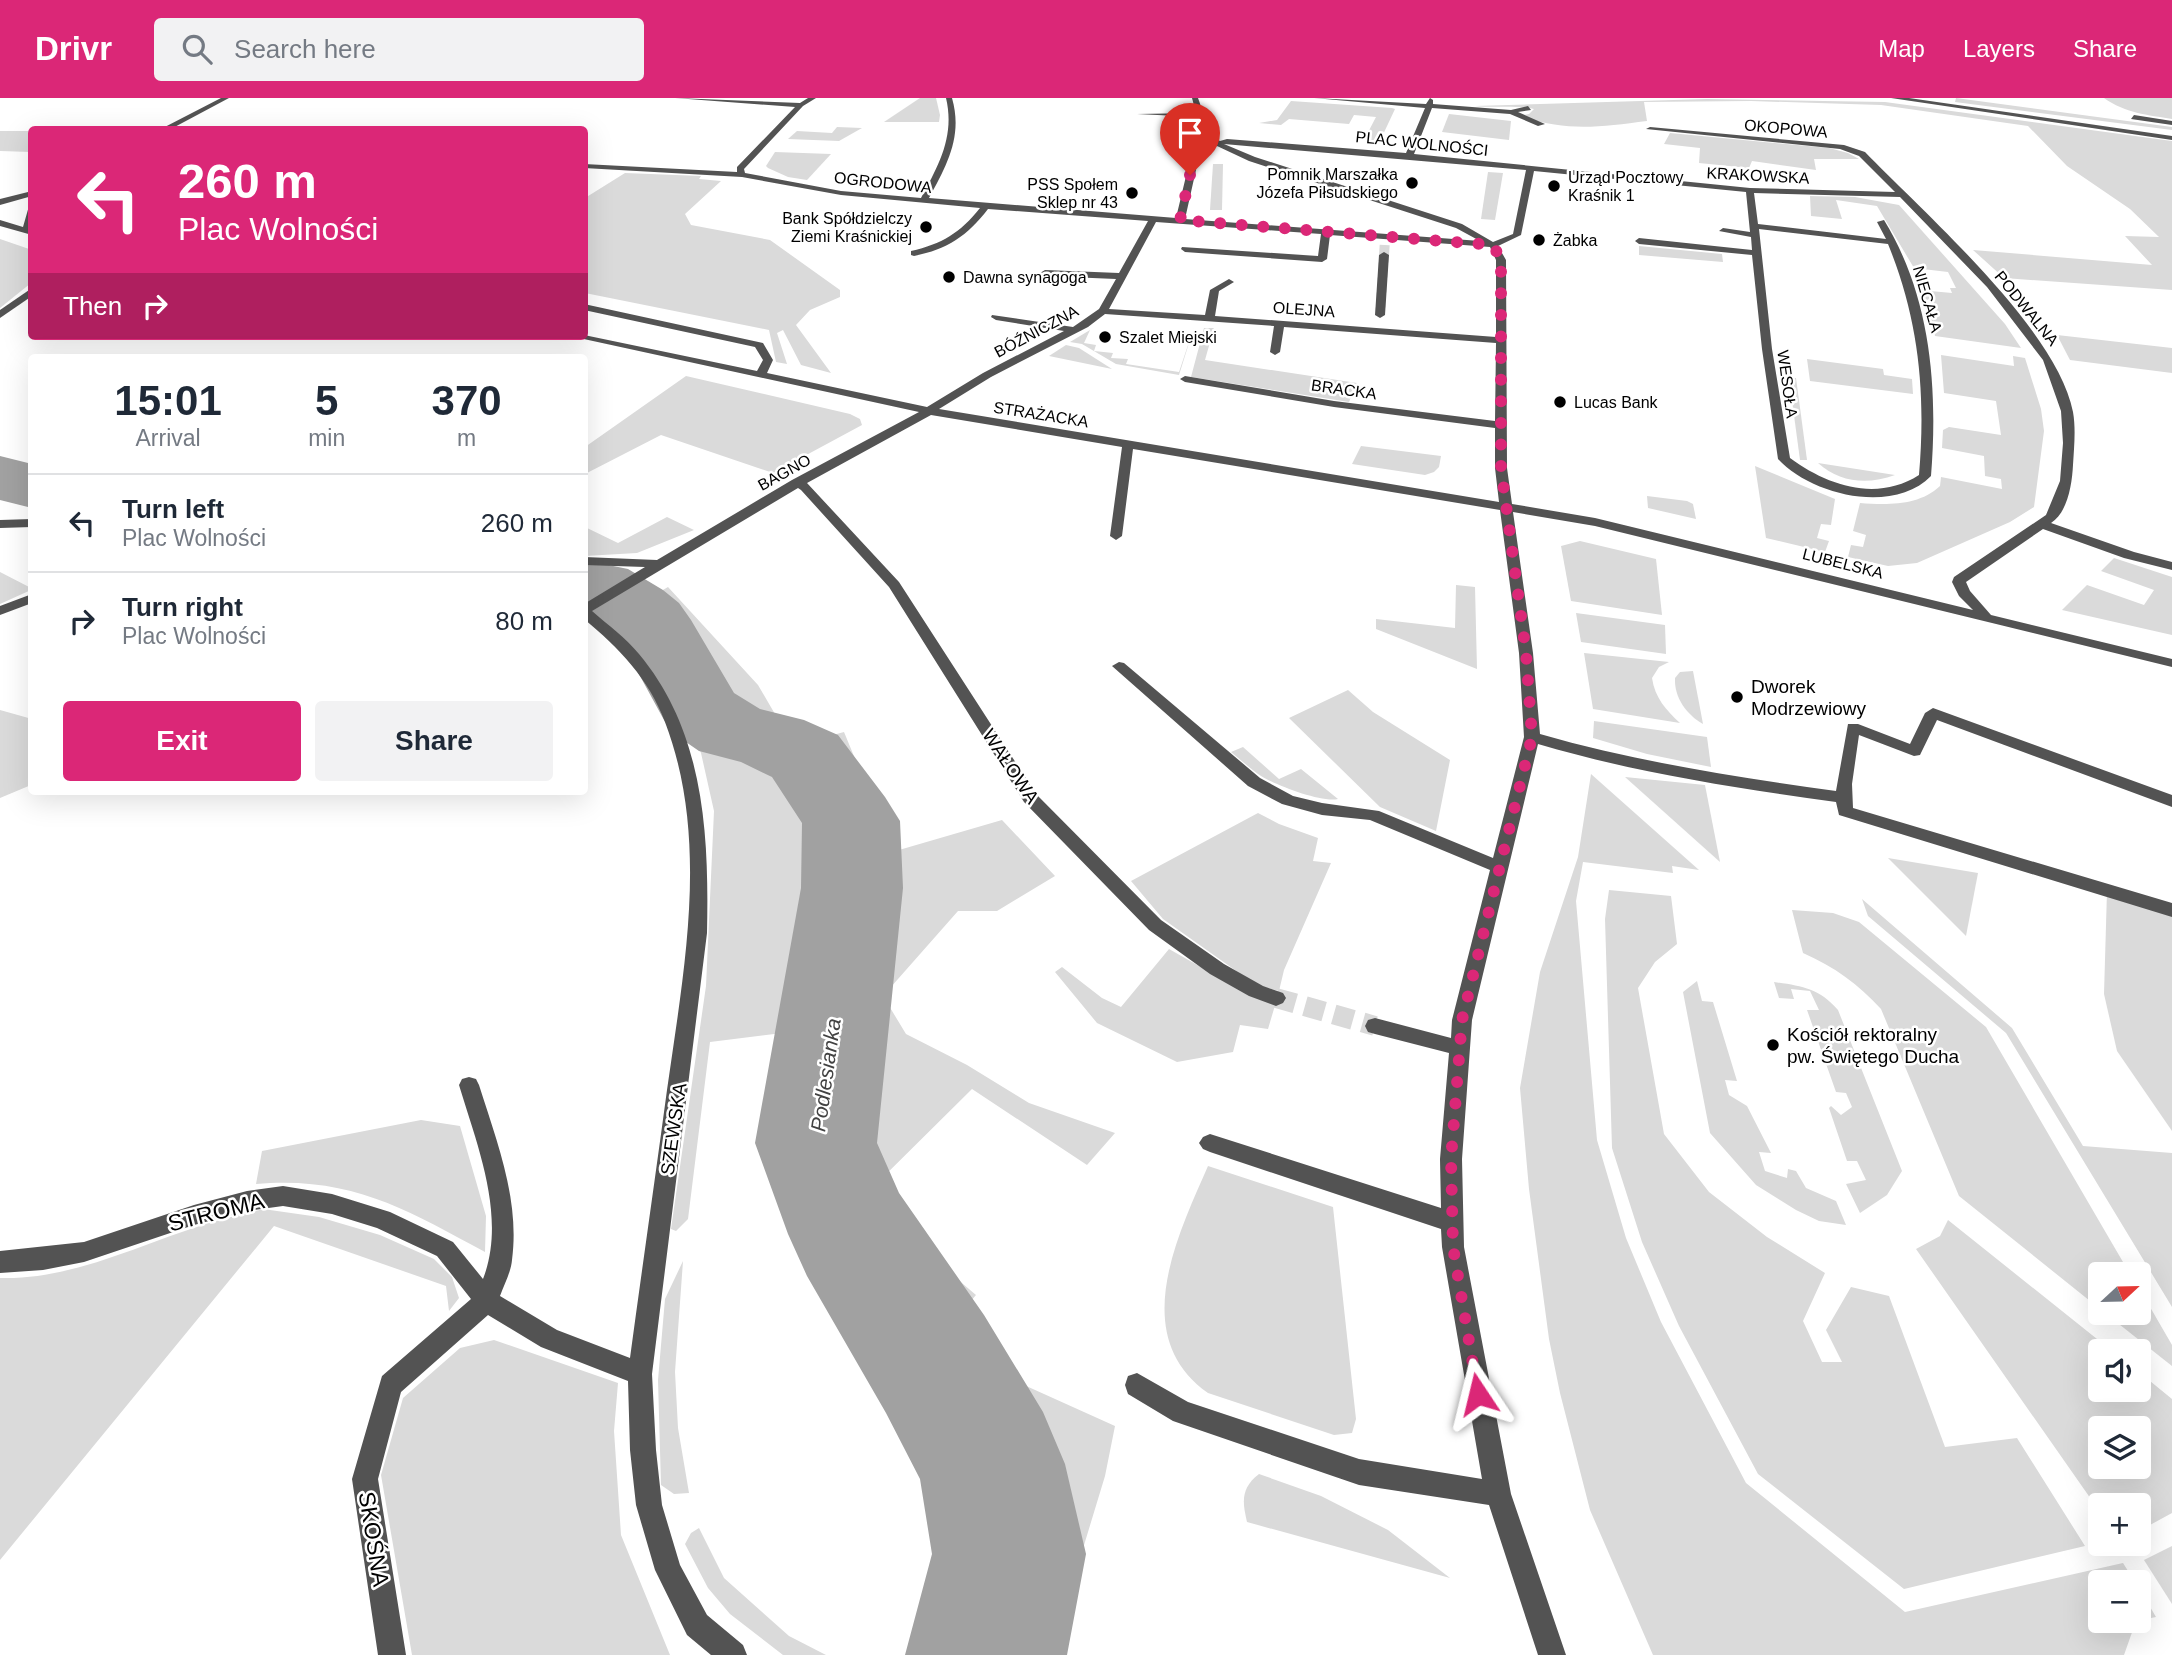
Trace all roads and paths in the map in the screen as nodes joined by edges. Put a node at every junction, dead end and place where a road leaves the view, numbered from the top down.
1 (226, 98) edge
2 (678, 98) edge
3 (813, 98) edge
4 (949, 98) edge
5 (1195, 98) edge
6 (1317, 98) edge
7 (1894, 98) edge
8 (1429, 103) junction
9 (801, 105) junction
10 (1528, 108) dead end
11 (1511, 112) junction
12 (1141, 114) dead end
13 (1200, 115) junction
14 (2134, 117) dead end
15 (2172, 123) edge
16 (1541, 124) dead end
17 (170, 126) edge
18 (1650, 129) dead end
19 (2172, 138) edge
20 (1217, 143) junction
21 (1409, 156) junction
22 (588, 166) edge
23 (1530, 169) junction
24 (742, 175) junction
25 (1750, 190) junction
26 (28, 194) edge
27 (1901, 195) junction
28 (923, 201) junction
29 (0, 202) edge
30 (986, 206) junction
31 (1153, 219) junction
32 (1180, 220) junction
33 (1881, 222) dead end
34 (0, 223) edge
35 (1755, 230) junction
36 (28, 231) edge
37 (1723, 231) dead end
38 (1326, 232) junction
39 (1639, 241) dead end
40 (1892, 242) junction
41 (1493, 245) junction
42 (1185, 249) dead end
43 (914, 253) dead end
44 (1758, 253) junction
45 (1384, 256) tunnel mouth
46 (1045, 272) dead end
47 (1122, 276) junction
48 (1229, 282) dead end
49 (28, 294) edge
50 (588, 308) edge
51 (1103, 311) junction
52 (0, 315) edge
53 (1380, 316) dead end
54 (996, 317) dead end
55 (1209, 319) junction
56 (1279, 324) junction
57 (1074, 330) junction
58 (588, 339) edge
59 (1501, 340) junction
60 (1275, 352) dead end
61 (761, 375) junction
62 (1185, 379) dead end
63 (929, 411) junction
64 (1501, 425) junction
65 (1129, 444) junction
66 (796, 483) junction
67 (1900, 490) joint
68 (1505, 505) junction
69 (28, 523) edge
70 (0, 524) edge
71 (2041, 524) junction
72 (1116, 536) dead end
73 (588, 561) edge
74 (657, 564) junction
75 (2172, 566) edge
76 (28, 599) edge
77 (588, 607) edge
78 (0, 611) edge
79 (1987, 616) junction
80 (2172, 663) edge
81 (1119, 666) dead end
82 (1532, 737) junction
83 (1844, 798) junction
84 (2172, 801) edge
85 (1500, 868) junction
86 (2172, 910) edge
87 (1276, 999) tunnel mouth
88 (1375, 1026) tunnel mouth
89 (1460, 1048) junction
90 (469, 1085) dead end
91 (1210, 1143) dead end
92 (1452, 1222) junction
93 (0, 1262) edge
94 (486, 1301) junction
95 (640, 1374) junction
96 (1138, 1385) dead end
97 (1498, 1494) junction
98 (392, 1655) edge
99 (733, 1655) edge
100 (1552, 1655) edge

1 - 17 street
2 - 9 street
3 - 9 street
4 - 28 street
5 - 13 street
6 - 8 street
7 - 19 street
8 - 11 street
8 - 21 street
9 - 24 street
10 - 11 street
11 - 16 street
12 - 13 street
13 - 20 street
14 - 15 street
18 - 27 street, OKOPOWA
20 - 21 street, PLAC WOLNOŚCI
20 - 32 street
20 - 41 street
21 - 23 street, PLAC WOLNOŚCI
22 - 24 street, OGRODOWA
23 - 25 street, KRAKOWSKA
23 - 41 street
24 - 28 street, OGRODOWA
25 - 27 street, KRAKOWSKA
25 - 35 street, WESOŁA
26 - 29 street
27 - 71 street, PODWALNA
28 - 30 street, OGRODOWA
30 - 31 street, OGRODOWA
30 - 43 street
31 - 32 street, OGRODOWA
31 - 47 street, BÓŹNICZNA
32 - 38 street
33 - 40 street
34 - 36 street
35 - 37 street
35 - 40 street
35 - 44 street, WESOŁA
38 - 41 street
38 - 42 street
39 - 44 street
40 - 67 street, NIECAŁA
41 - 59 street
44 - 67 street, WESOŁA
45 - 53 street
46 - 47 street
47 - 51 street, BÓŹNICZNA
48 - 55 street
49 - 52 street
50 - 61 street
51 - 55 street, OLEJNA
51 - 57 street, BÓŹNICZNA
54 - 57 street
55 - 56 street, OLEJNA
56 - 59 street, OLEJNA
56 - 60 street
57 - 63 street, BÓŹNICZNA
58 - 61 street, STRAŻACKA
59 - 64 street
61 - 63 street, STRAŻACKA
62 - 64 street, BRACKA
63 - 65 street, STRAŻACKA
63 - 66 street, BAGNO
64 - 68 street
65 - 68 street, STRAŻACKA
65 - 72 street
66 - 74 street, BAGNO
66 - 87 street, WAŁOWA
68 - 79 street, LUBELSKA
68 - 82 street
69 - 70 street
71 - 75 street
71 - 79 street, PODWALNA
73 - 74 street
74 - 77 street, SZEWSKA
76 - 78 street
77 - 95 street, SZEWSKA
79 - 80 street, LUBELSKA
81 - 85 street
82 - 83 street
82 - 85 street
83 - 84 street
83 - 86 street
85 - 89 street
88 - 89 street
89 - 92 street
90 - 94 street
91 - 92 street
92 - 97 street
93 - 94 street, STROMA
94 - 95 street, STROMA
94 - 98 street, SKOŚNA
95 - 99 street, SZEWSKA
96 - 97 street
97 - 100 street

